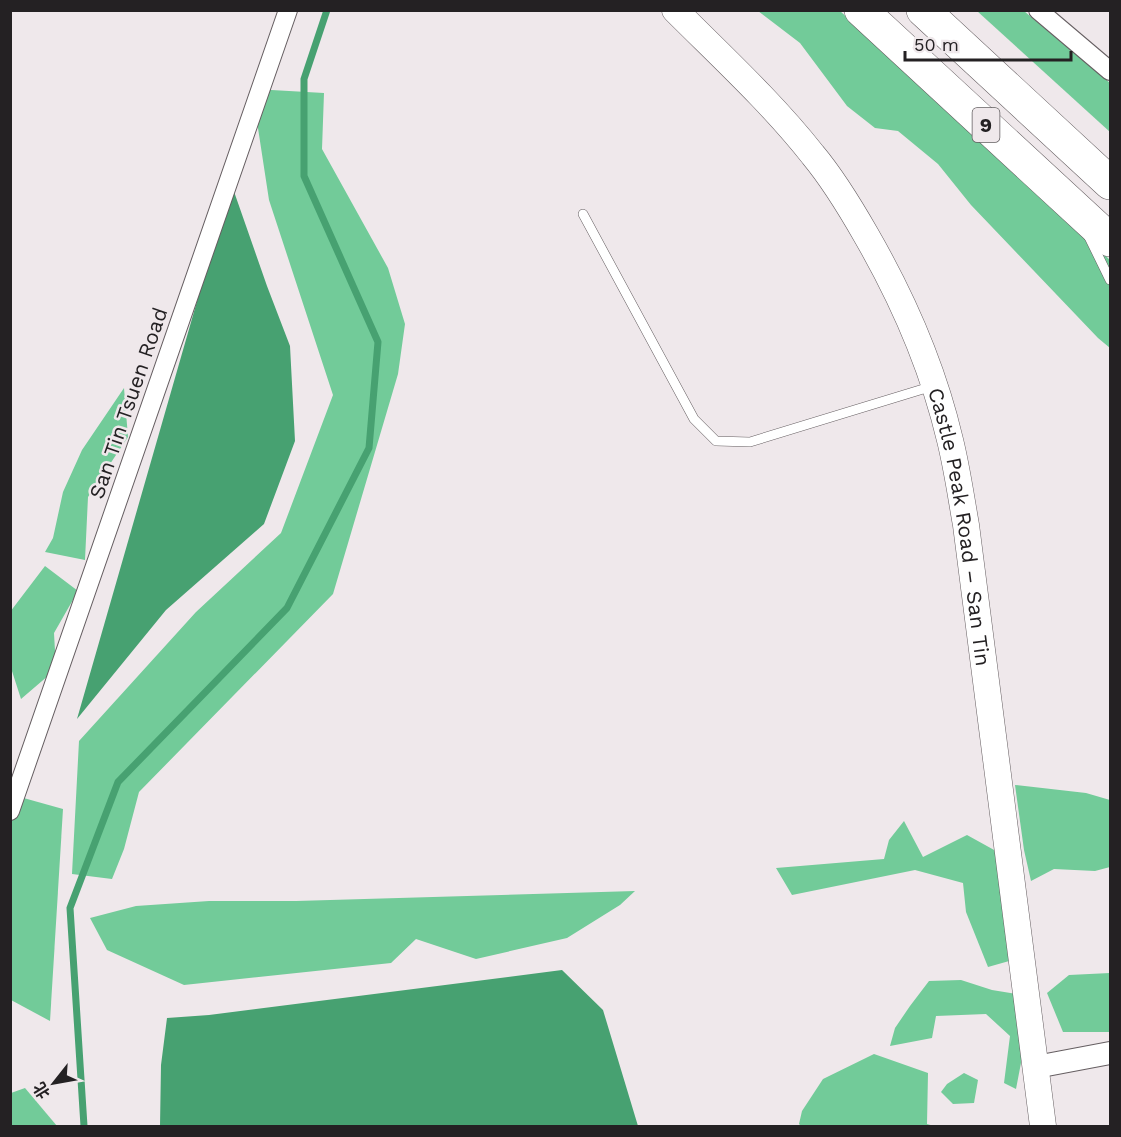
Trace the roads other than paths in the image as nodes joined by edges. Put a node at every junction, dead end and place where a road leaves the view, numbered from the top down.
1 (288, 10) edge
2 (675, 10) edge
3 (861, 10) edge
4 (923, 10) edge
5 (1038, 10) edge
6 (1110, 71) edge
7 (1110, 183) edge
8 (1076, 208) junction
9 (583, 214) dead end
10 (1110, 240) edge
11 (1110, 280) edge
12 (935, 386) junction
13 (10, 811) edge
14 (1110, 1053) edge
15 (1036, 1067) junction
16 (1043, 1126) edge

1 - 13 street, San Tin Tsuen Road
2 - 12 main road, Castle Peak Road – San Tin
3 - 8 highway, 9
4 - 7 highway, 9
5 - 6 street
8 - 10 highway, 9
8 - 11 lane
9 - 12 lane
12 - 15 main road, Castle Peak Road – San Tin
14 - 15 street
15 - 16 main road, Castle Peak Road – San Tin

